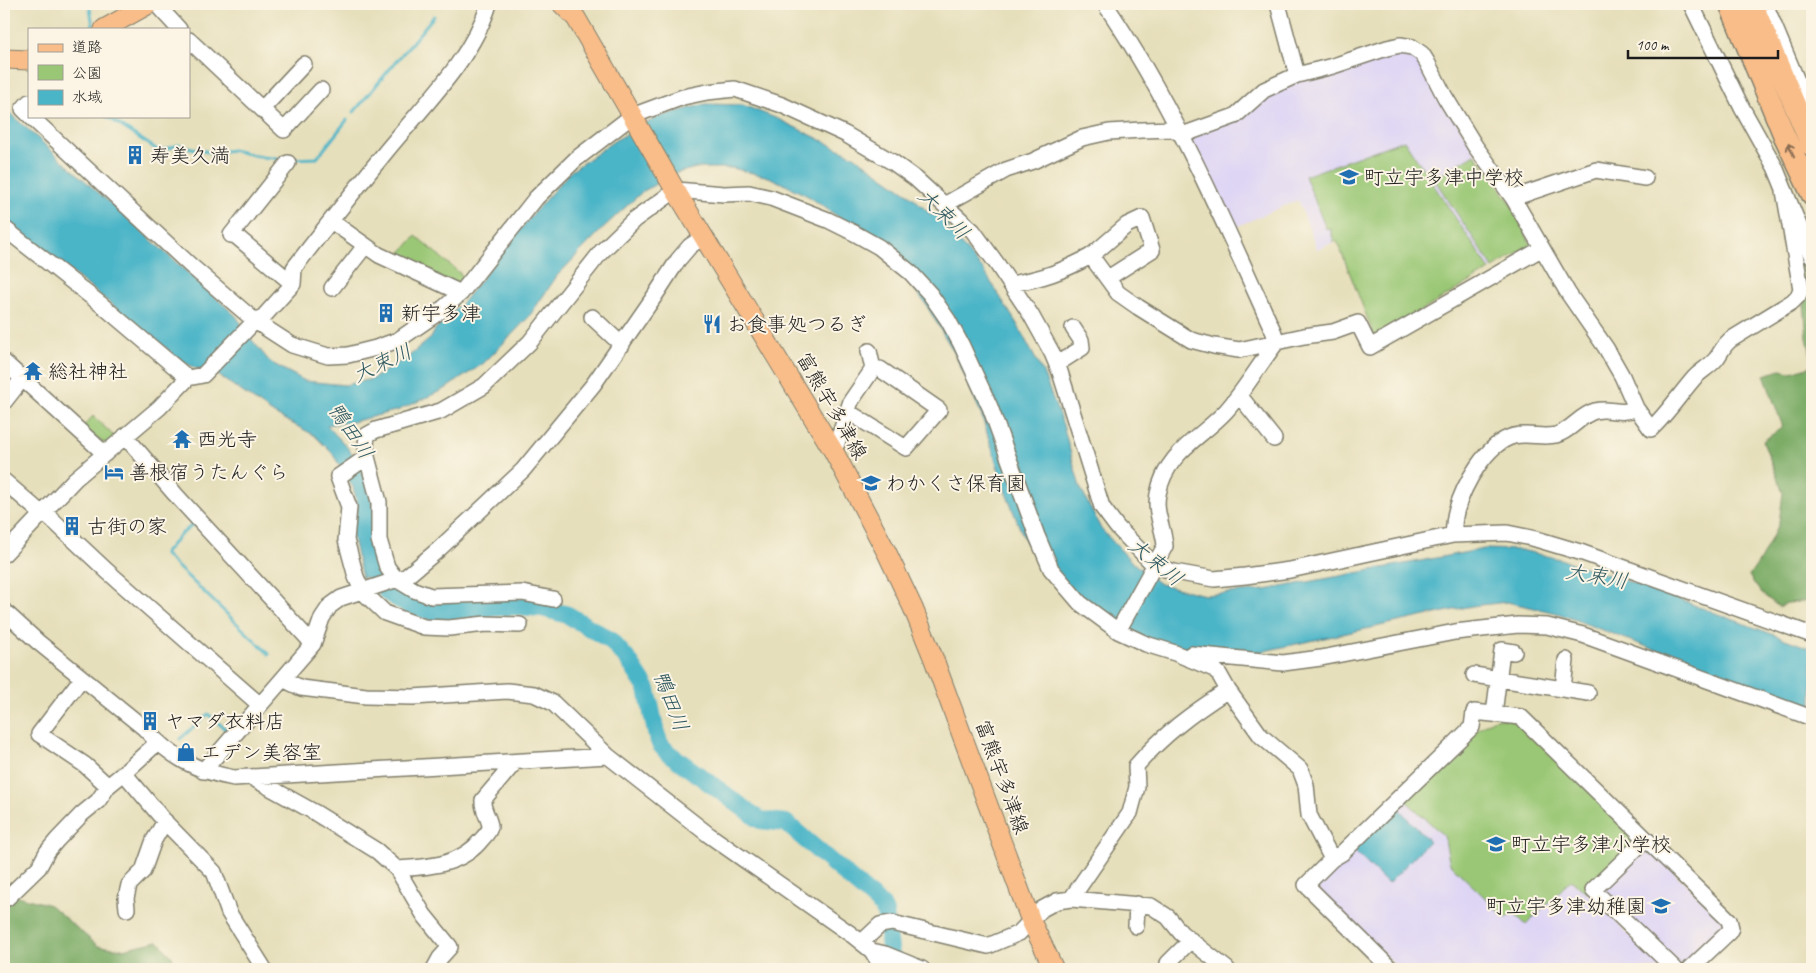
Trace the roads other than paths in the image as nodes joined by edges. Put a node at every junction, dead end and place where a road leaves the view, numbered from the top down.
1 (149, 4) edge
2 (156, 4) edge
3 (489, 4) edge
4 (562, 4) edge
5 (1105, 4) edge
6 (1278, 4) edge
7 (1691, 4) edge
8 (1730, 4) edge
9 (1752, 4) edge
10 (1765, 4) edge
11 (106, 28) edge
12 (178, 28) edge
13 (190, 41) edge
14 (4, 59) edge
15 (28, 60) edge
16 (304, 64) dead end
17 (1297, 75) junction
18 (321, 90) dead end
19 (28, 103) edge
20 (262, 109) junction
21 (28, 114) edge
22 (1812, 117) edge
23 (32, 118) edge
24 (634, 119) junction
25 (1182, 135) junction
26 (1812, 146) edge
27 (288, 163) dead end
28 (1645, 178) dead end
29 (675, 189) junction
30 (1784, 191) junction
31 (1812, 194) edge
32 (1513, 198) junction
33 (946, 204) junction
34 (330, 221) junction
35 (4, 228) edge
36 (705, 236) junction
37 (365, 246) junction
38 (1541, 249) junction
39 (1091, 256) junction
40 (1812, 257) edge
41 (1108, 278) junction
42 (293, 284) junction
43 (1010, 284) junction
44 (332, 288) dead end
45 (461, 293) junction
46 (592, 317) dead end
47 (255, 321) junction
48 (1073, 328) dead end
49 (1276, 343) junction
50 (622, 345) junction
51 (869, 350) dead end
52 (4, 362) edge
53 (1057, 364) junction
54 (873, 369) junction
55 (196, 377) junction
56 (23, 378) junction
57 (1239, 395) junction
58 (4, 402) edge
59 (1636, 408) junction
60 (847, 411) junction
61 (125, 436) junction
62 (1274, 439) dead end
63 (834, 452) junction
64 (105, 454) junction
65 (368, 457) junction
66 (4, 481) edge
67 (43, 513) junction
68 (1453, 535) junction
69 (4, 554) edge
70 (1153, 568) junction
71 (396, 579) junction
72 (362, 591) junction
73 (553, 598) dead end
74 (4, 611) edge
75 (520, 625) dead end
76 (1118, 630) junction
77 (1812, 635) edge
78 (313, 644) junction
79 (1514, 652) dead end
80 (1176, 653) junction
81 (1566, 660) dead end
82 (1474, 675) dead end
83 (82, 678) junction
84 (283, 679) junction
85 (1498, 679) junction
86 (1563, 689) junction
87 (1228, 690) junction
88 (1588, 693) dead end
89 (259, 704) junction
90 (1494, 714) junction
91 (1812, 718) edge
92 (157, 743) junction
93 (608, 756) junction
94 (515, 762) junction
95 (203, 771) junction
96 (124, 773) junction
97 (251, 777) junction
98 (108, 786) junction
99 (165, 821) junction
100 (1646, 839) junction
101 (1332, 859) junction
102 (397, 869) junction
103 (4, 899) edge
104 (1071, 899) junction
105 (1138, 904) junction
106 (127, 909) dead end
107 (1031, 921) junction
108 (1136, 926) dead end
109 (1191, 940) junction
110 (880, 955) edge
111 (1168, 963) dead end
112 (262, 969) edge
113 (434, 969) edge
114 (922, 969) edge
115 (1054, 969) edge
116 (1227, 969) edge
117 (1391, 969) edge
118 (1675, 969) edge
119 (1690, 969) edge

1 - 11 main road
2 - 12 street
3 - 34 street
4 - 24 main road, 富熊宇多津線
5 - 25 street
6 - 17 street
7 - 30 street
31 -> 8 highway
9 - 26 highway
10 - 22 street
13 - 20 street
14 - 15 main road
16 - 20 street
17 - 25 street
17 - 32 street
18 - 20 street
19 - 21 street
23 - 47 street
24 - 29 main road, 富熊宇多津線
24 - 33 street
24 - 45 street
25 - 33 street
25 - 49 street
27 - 42 street
28 - 32 street
29 - 36 main road, 富熊宇多津線
29 - 65 street
29 - 76 street
30 - 40 street
30 - 59 street
32 - 38 street
33 - 43 street
34 - 37 street
34 - 42 street
35 - 55 street
36 - 50 street
36 - 63 main road, 富熊宇多津線
37 - 44 street
37 - 45 street
38 - 49 street
38 - 59 street
39 - 41 street
39 - 41 street
39 - 43 street
41 - 49 street
42 - 47 street
43 - 53 street
45 - 47 street
46 - 50 street
47 - 55 street
48 - 53 street
49 - 57 street
50 - 71 street
51 - 54 street
52 - 56 street
53 - 70 street
54 - 60 street
54 - 60 street
55 - 61 street
56 - 58 street
56 - 64 street
57 - 62 street
57 - 70 street
59 - 68 street
60 - 63 street
61 - 64 street
61 - 78 street
63 - 107 main road, 富熊宇多津線
64 - 67 street
65 - 71 street
65 - 72 street
66 - 67 street
67 - 69 street
67 - 89 street
68 - 70 street
68 - 77 street
70 - 76 street
71 - 72 street
71 - 73 street
72 - 75 street
72 - 78 street
74 - 83 street
76 - 80 street
78 - 84 street
79 - 85 street
80 - 87 street
80 - 91 street
81 - 86 street
82 - 85 street
83 - 92 street
83 - 98 street
84 - 89 street
84 - 93 street
85 - 86 street
85 - 90 street
86 - 88 street
87 - 101 street
87 - 104 street
89 - 95 street
90 - 100 street
90 - 101 street
92 - 95 street
92 - 96 street
93 - 94 street
93 - 110 street
94 - 97 street
94 - 102 street
95 - 97 street
96 - 98 street
96 - 99 street
97 - 102 street
98 - 103 street
99 - 106 street
99 - 112 street
100 - 118 street
100 - 119 street
101 - 117 street
102 - 113 street
104 - 105 street
104 - 107 street
105 - 108 street
105 - 109 street
107 - 110 street
107 - 115 main road, 富熊宇多津線
109 - 111 street
109 - 116 street
110 - 114 street

